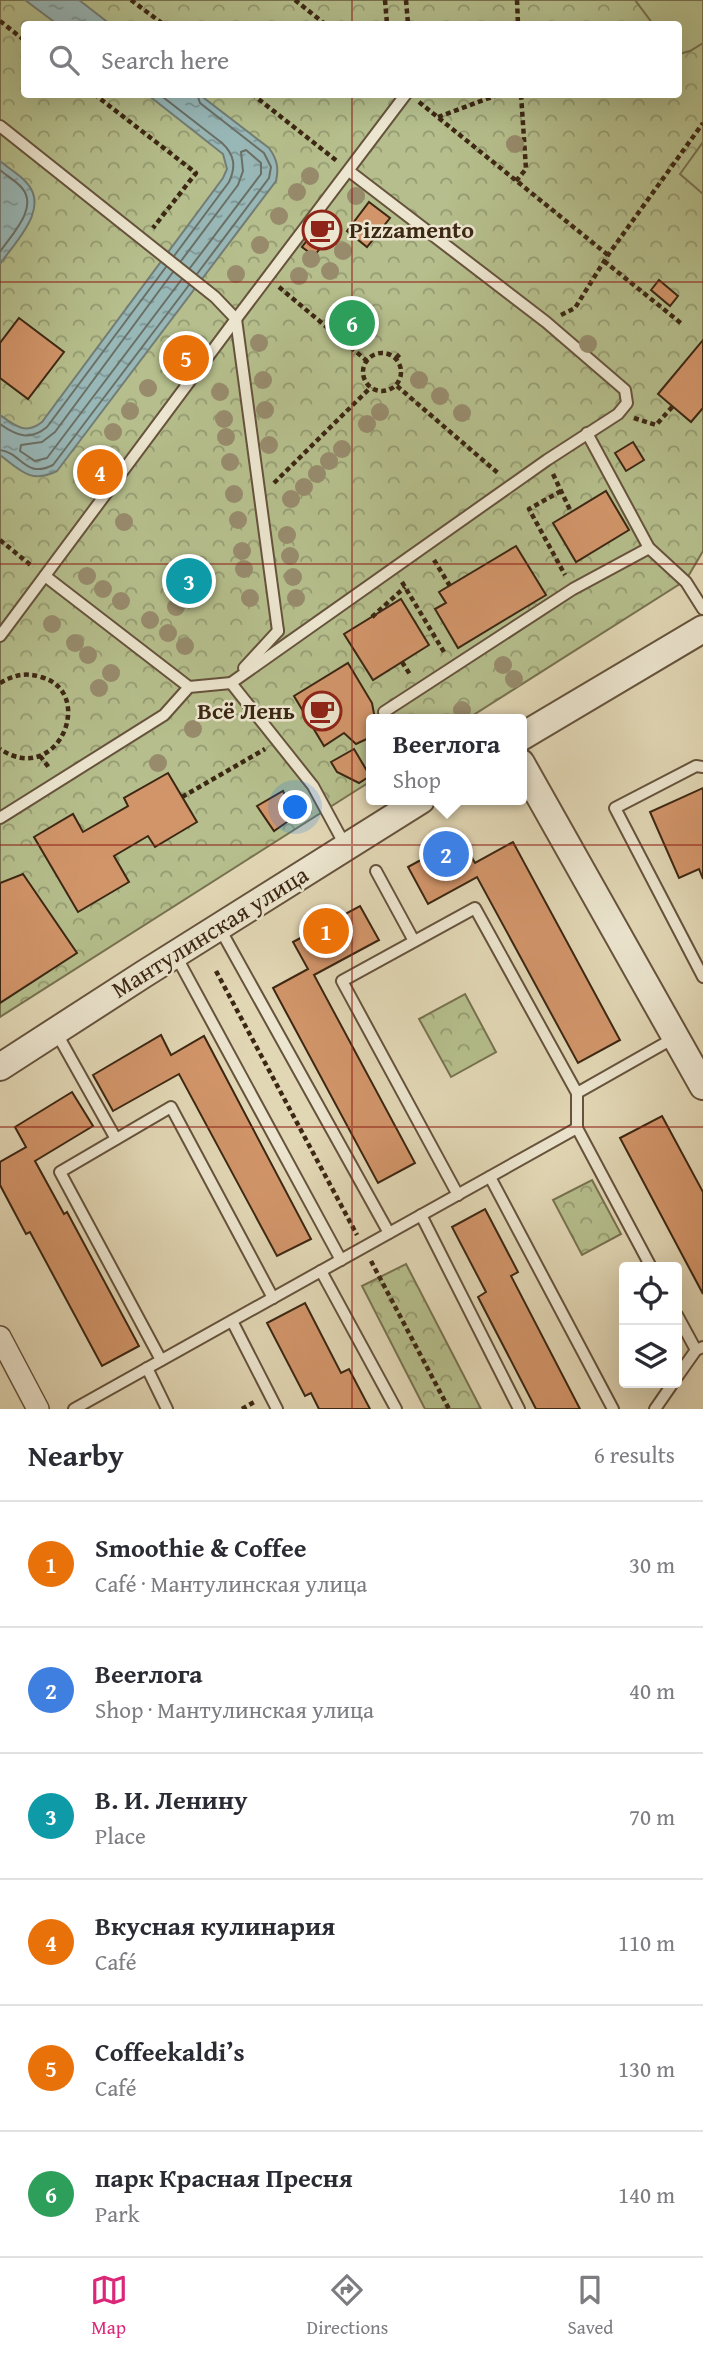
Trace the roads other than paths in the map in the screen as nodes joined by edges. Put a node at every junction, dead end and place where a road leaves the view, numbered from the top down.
1 (405, 98) edge
2 (0, 126) edge
3 (349, 171) junction
4 (236, 319) junction
5 (587, 433) junction
6 (649, 548) junction
7 (45, 576) junction
8 (703, 609) edge
9 (703, 629) edge
10 (278, 631) junction
11 (0, 636) edge
12 (293, 639) junction
13 (231, 683) junction
14 (189, 687) junction
15 (383, 712) dead end
16 (527, 733) edge
17 (703, 767) edge
18 (527, 774) edge
19 (413, 805) edge
20 (0, 818) edge
21 (346, 847) junction
22 (376, 871) dead end
23 (219, 926) junction
24 (414, 941) junction
25 (175, 954) junction
26 (703, 976) edge
27 (55, 1031) junction
28 (676, 1036) junction
29 (0, 1067) edge
30 (703, 1086) edge
31 (577, 1093) junction
32 (577, 1128) junction
33 (116, 1139) junction
34 (490, 1177) junction
35 (458, 1195) junction
36 (421, 1215) junction
37 (389, 1233) junction
38 (341, 1260) junction
39 (648, 1262) edge
40 (321, 1271) junction
41 (273, 1298) junction
42 (232, 1321) junction
43 (682, 1322) edge
44 (0, 1337) edge
45 (699, 1348) edge
46 (161, 1360) junction
47 (147, 1368) junction
48 (682, 1370) edge
49 (670, 1388) edge
50 (38, 1409) edge
51 (74, 1409) edge
52 (167, 1409) edge
53 (277, 1409) edge
54 (396, 1409) edge
55 (519, 1409) edge
56 (613, 1409) edge
57 (655, 1409) edge

1 - 3 lane
2 - 4 lane
3 - 4 lane
3 - 5 lane
4 - 7 lane
4 - 10 lane
5 - 6 lane
5 - 12 lane
6 - 8 lane
6 - 15 lane
7 - 11 lane
7 - 14 lane
9 - 16 street
10 - 12 lane
10 - 13 lane
12 - 13 lane
13 - 14 lane
13 - 21 lane
14 - 20 lane
17 - 26 lane
18 - 28 street
19 - 21 street, Мантулинская улица
21 - 23 street, Мантулинская улица
22 - 24 lane
23 - 25 street, Мантулинская улица
23 - 37 lane
24 - 31 lane
24 - 35 lane
25 - 27 street, Мантулинская улица
25 - 38 lane
27 - 29 street, Мантулинская улица
27 - 33 lane
28 - 30 street
28 - 31 lane
31 - 32 lane
32 - 34 lane
32 - 39 lane
33 - 41 lane
33 - 46 lane
34 - 35 lane
34 - 56 lane
35 - 36 lane
36 - 37 lane
36 - 55 lane
37 - 38 lane
38 - 40 lane
40 - 41 lane
40 - 54 lane
41 - 42 lane
42 - 46 lane
42 - 53 lane
43 - 45 lane
44 - 50 street
45 - 48 lane
46 - 47 lane
47 - 51 lane
47 - 52 lane
49 - 57 lane

